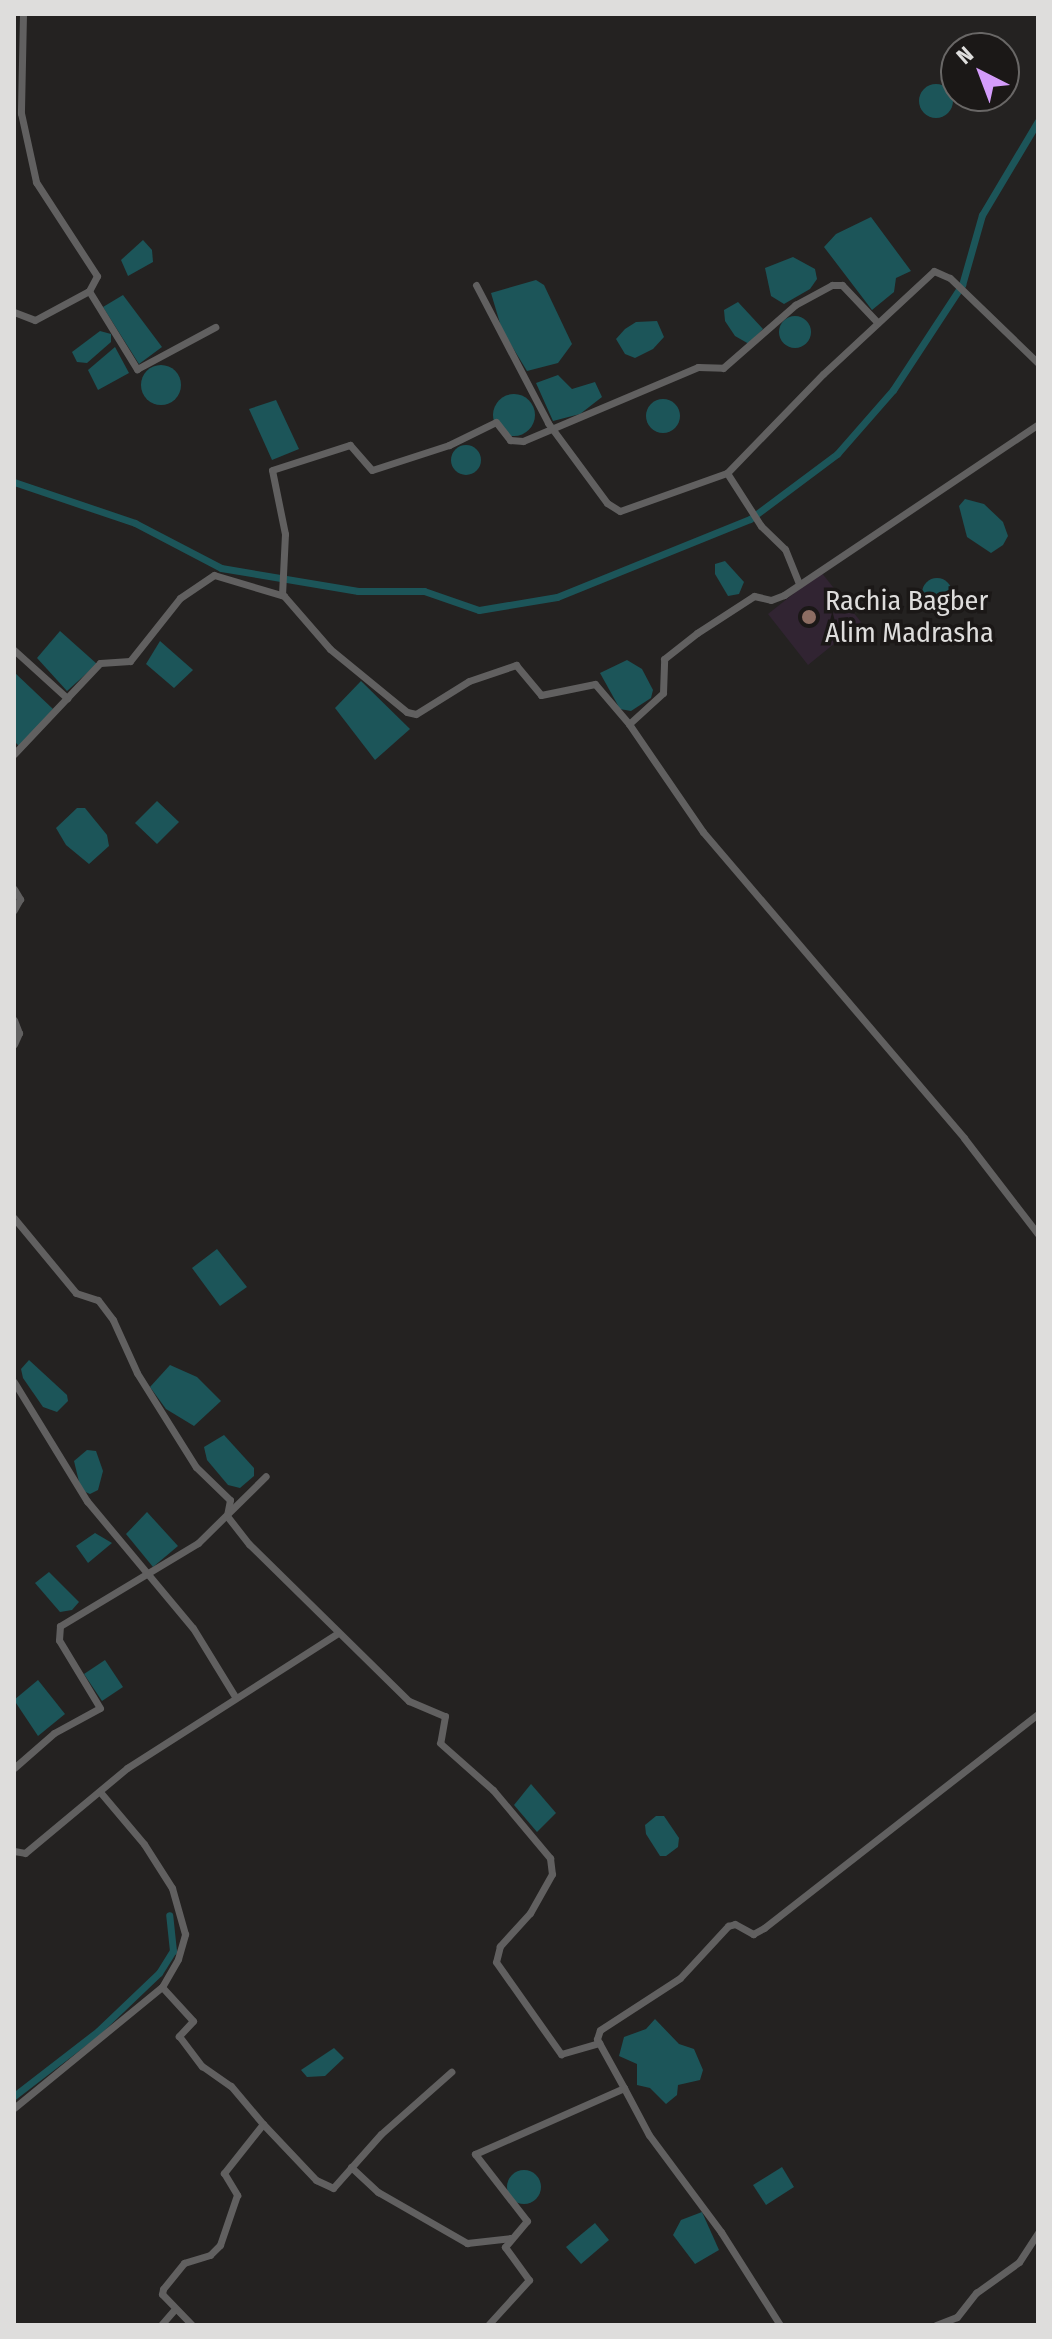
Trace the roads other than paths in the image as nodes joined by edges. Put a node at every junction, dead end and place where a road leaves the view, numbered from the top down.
1 (23, 14) edge
2 (476, 285) dead end
3 (89, 291) junction
4 (14, 312) edge
5 (878, 323) junction
6 (215, 327) dead end
7 (1038, 363) edge
8 (1038, 424) edge
9 (553, 428) junction
10 (727, 473) junction
11 (799, 584) junction
12 (282, 595) junction
13 (14, 650) edge
14 (67, 698) junction
15 (629, 724) junction
16 (14, 754) edge
17 (14, 889) edge
18 (14, 910) edge
19 (14, 1020) edge
20 (14, 1044) edge
21 (14, 1218) edge
22 (1038, 1234) edge
23 (14, 1382) edge
24 (266, 1476) dead end
25 (227, 1516) junction
26 (145, 1575) junction
27 (338, 1633) junction
28 (234, 1695) junction
29 (1038, 1714) edge
30 (14, 1768) edge
31 (100, 1792) junction
32 (14, 1851) edge
33 (162, 1987) junction
34 (599, 2043) junction
35 (451, 2072) dead end
36 (624, 2088) junction
37 (14, 2108) edge
38 (263, 2124) junction
39 (351, 2167) junction
40 (1038, 2233) edge
41 (511, 2238) junction
42 (175, 2309) junction
43 (161, 2325) edge
44 (192, 2325) edge
45 (488, 2325) edge
46 (780, 2325) edge
47 (936, 2325) edge

1 - 3 street
2 - 9 street
3 - 4 street
3 - 6 street
5 - 7 street
5 - 9 street
5 - 10 street
8 - 11 street
9 - 10 street
9 - 12 street
10 - 11 street
11 - 15 street
12 - 14 street
12 - 15 street
13 - 14 street
14 - 16 street
15 - 22 street
17 - 18 street
19 - 20 street
21 - 25 street
23 - 26 street
24 - 25 street
25 - 26 street
25 - 27 street
26 - 28 street
26 - 30 street
27 - 28 street
27 - 34 street
28 - 31 street
29 - 34 street
31 - 32 street
31 - 33 street
33 - 37 street
33 - 38 street
34 - 36 street
35 - 39 street
36 - 41 street
36 - 46 street
38 - 39 street
38 - 42 street
39 - 41 street
40 - 47 street
41 - 45 street
42 - 43 street
42 - 44 street

